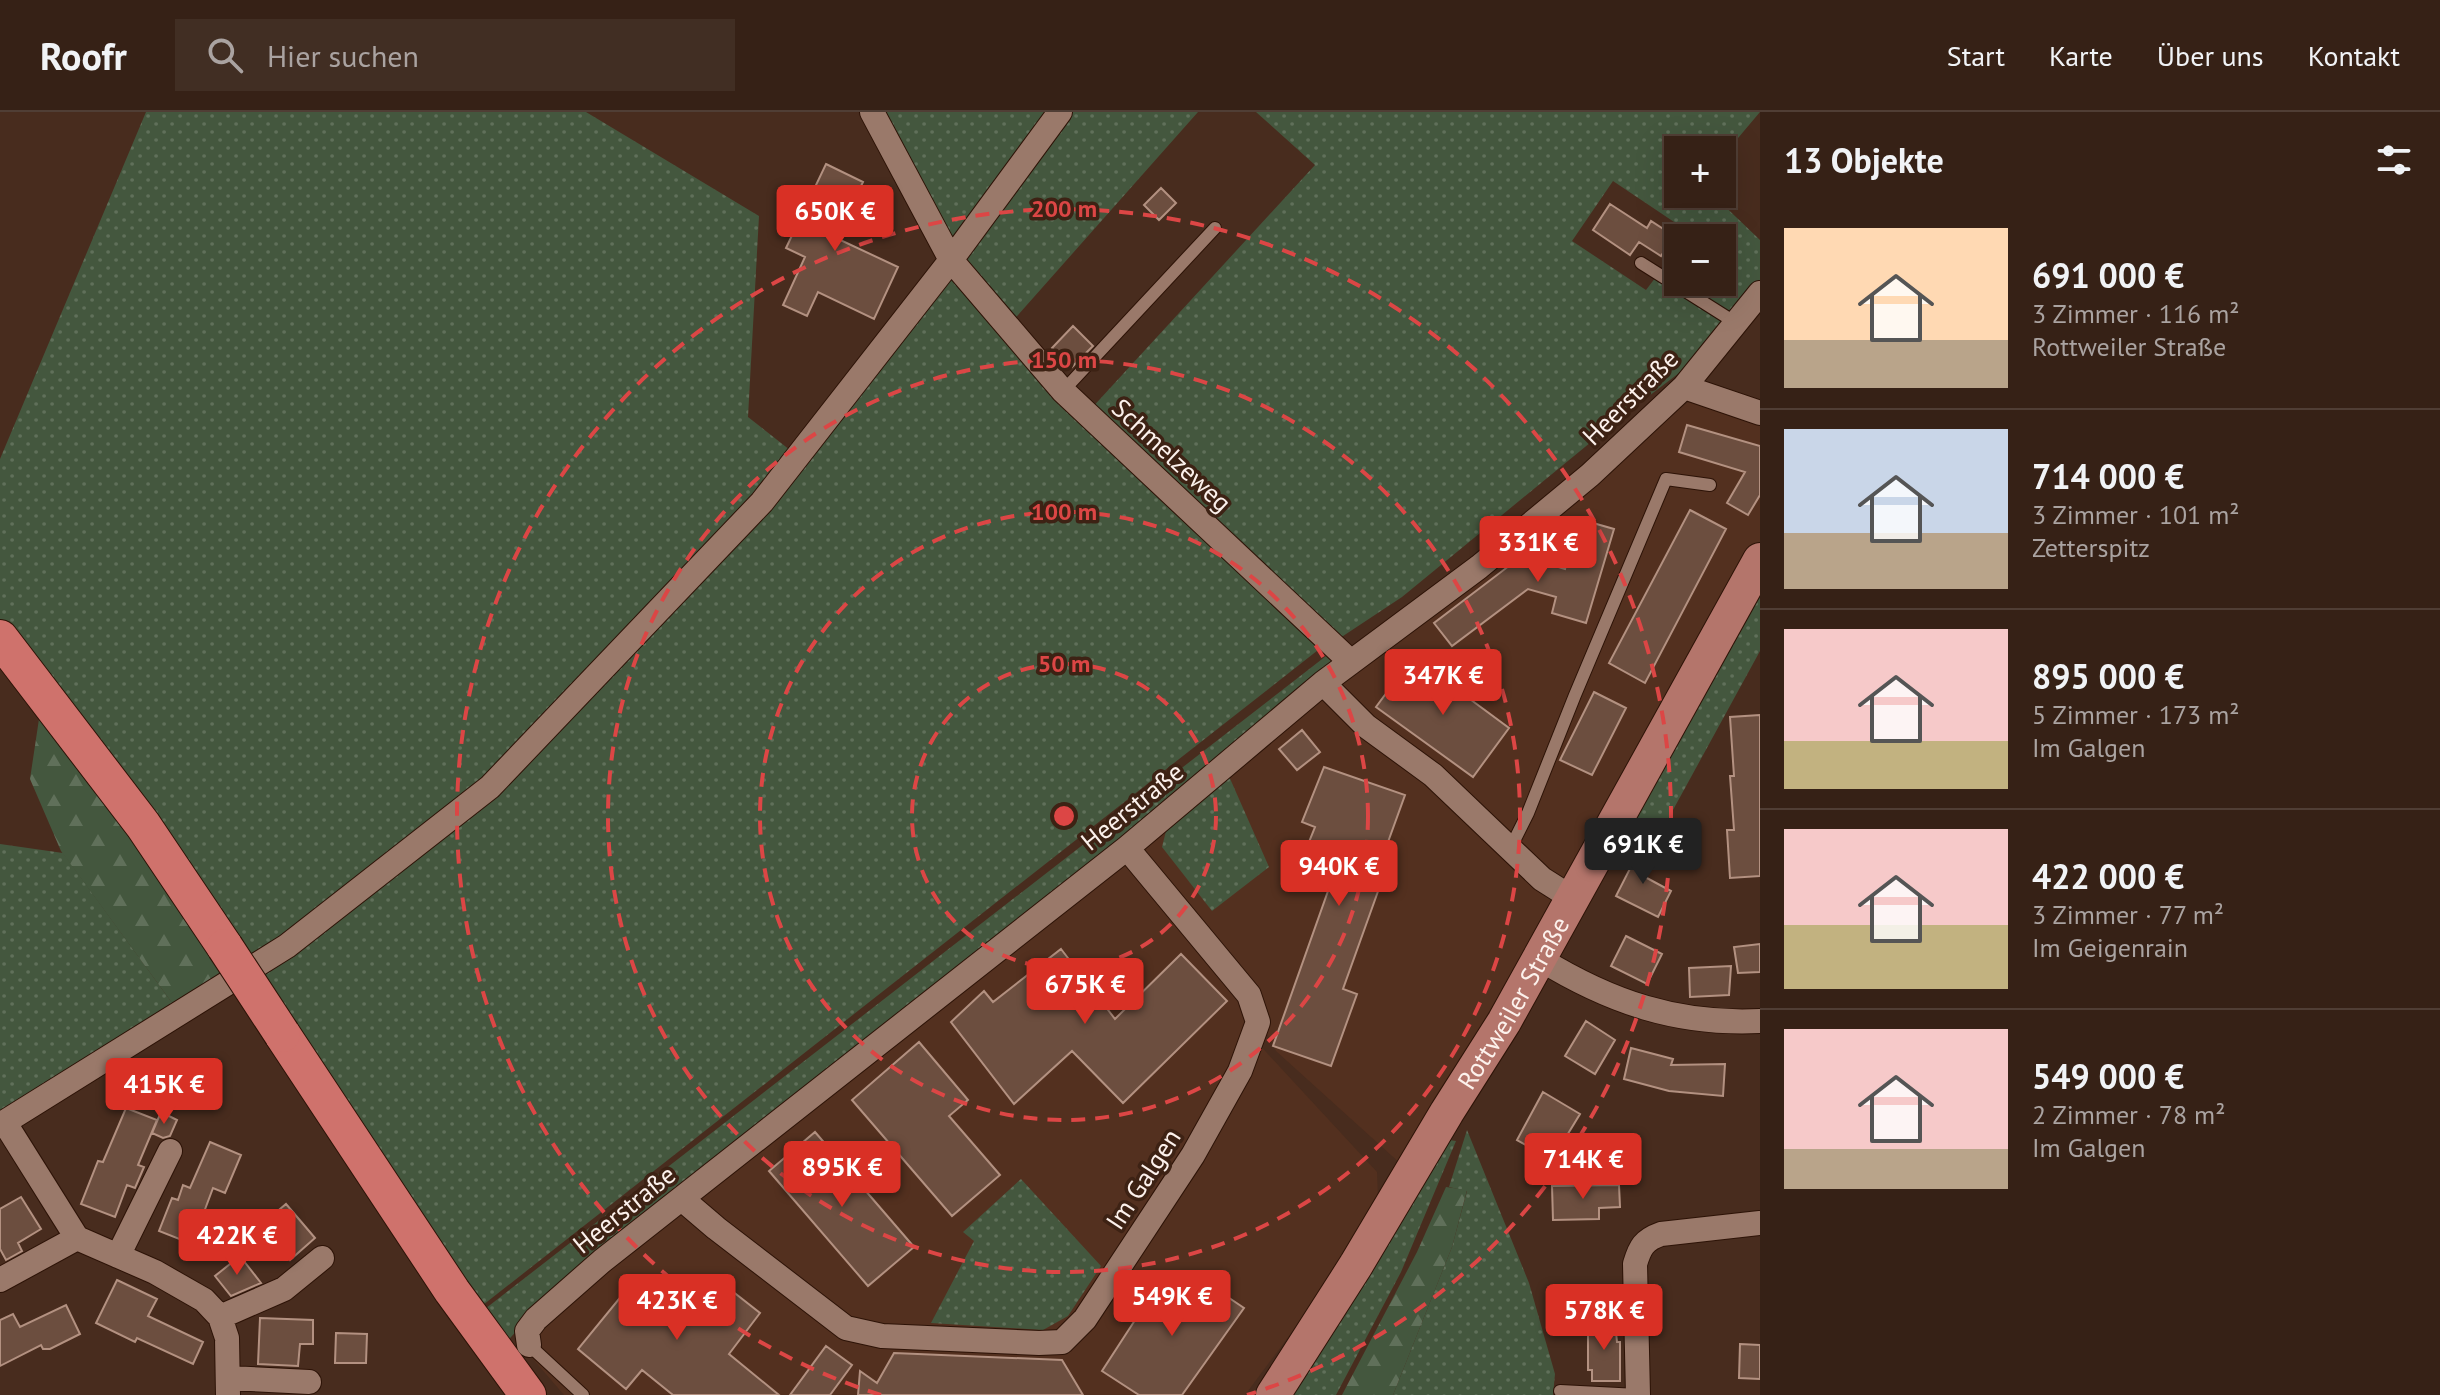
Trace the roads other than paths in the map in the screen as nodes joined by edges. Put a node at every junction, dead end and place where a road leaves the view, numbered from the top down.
1 (872, 112) edge
2 (1060, 112) edge
3 (1215, 228) dead end
4 (951, 260) junction
5 (1641, 263) dead end
6 (1760, 293) edge
7 (1736, 323) junction
8 (1684, 387) junction
9 (1063, 391) junction
10 (1760, 413) edge
11 (1710, 485) dead end
12 (1760, 560) edge
13 (0, 638) edge
14 (1351, 662) junction
15 (1323, 683) junction
16 (1511, 847) junction
17 (1127, 848) junction
18 (1572, 898) junction
19 (1540, 959) junction
20 (1760, 1021) edge
21 (3, 1124) edge
22 (170, 1151) dead end
23 (682, 1199) junction
24 (1760, 1223) edge
25 (77, 1238) junction
26 (118, 1256) junction
27 (322, 1258) dead end
28 (0, 1280) edge
29 (220, 1317) junction
30 (513, 1349) junction
31 (309, 1382) dead end
32 (229, 1386) edge
33 (1560, 1391) dead end
34 (528, 1395) edge
35 (583, 1395) edge
36 (1273, 1395) edge
37 (1638, 1395) edge

1 - 4 street, Schmelzeweg
2 - 4 street
3 - 9 lane
4 - 9 street, Schmelzeweg
4 - 21 street
5 - 7 lane
6 - 7 street, Heerstraße
7 - 8 street, Heerstraße
8 - 10 street
8 - 14 street, Heerstraße
9 - 14 street, Schmelzeweg
11 - 16 lane
12 - 18 street, Rottweiler Straße
13 - 30 main road, bridge
14 - 15 street, Heerstraße
15 - 16 street
15 - 17 street, Heerstraße
16 - 18 street
17 - 23 street, Heerstraße
17 - 23 street, Im Galgen
18 - 19 street, Rottweiler Straße
19 - 20 street
19 - 36 street, Rottweiler Straße
21 - 25 street
22 - 26 street
23 - 30 street, Heerstraße
24 - 37 street
25 - 26 street
25 - 28 street
26 - 29 street
27 - 29 street
29 - 32 street
30 - 34 main road
30 - 35 lane
31 - 32 street
33 - 37 lane

